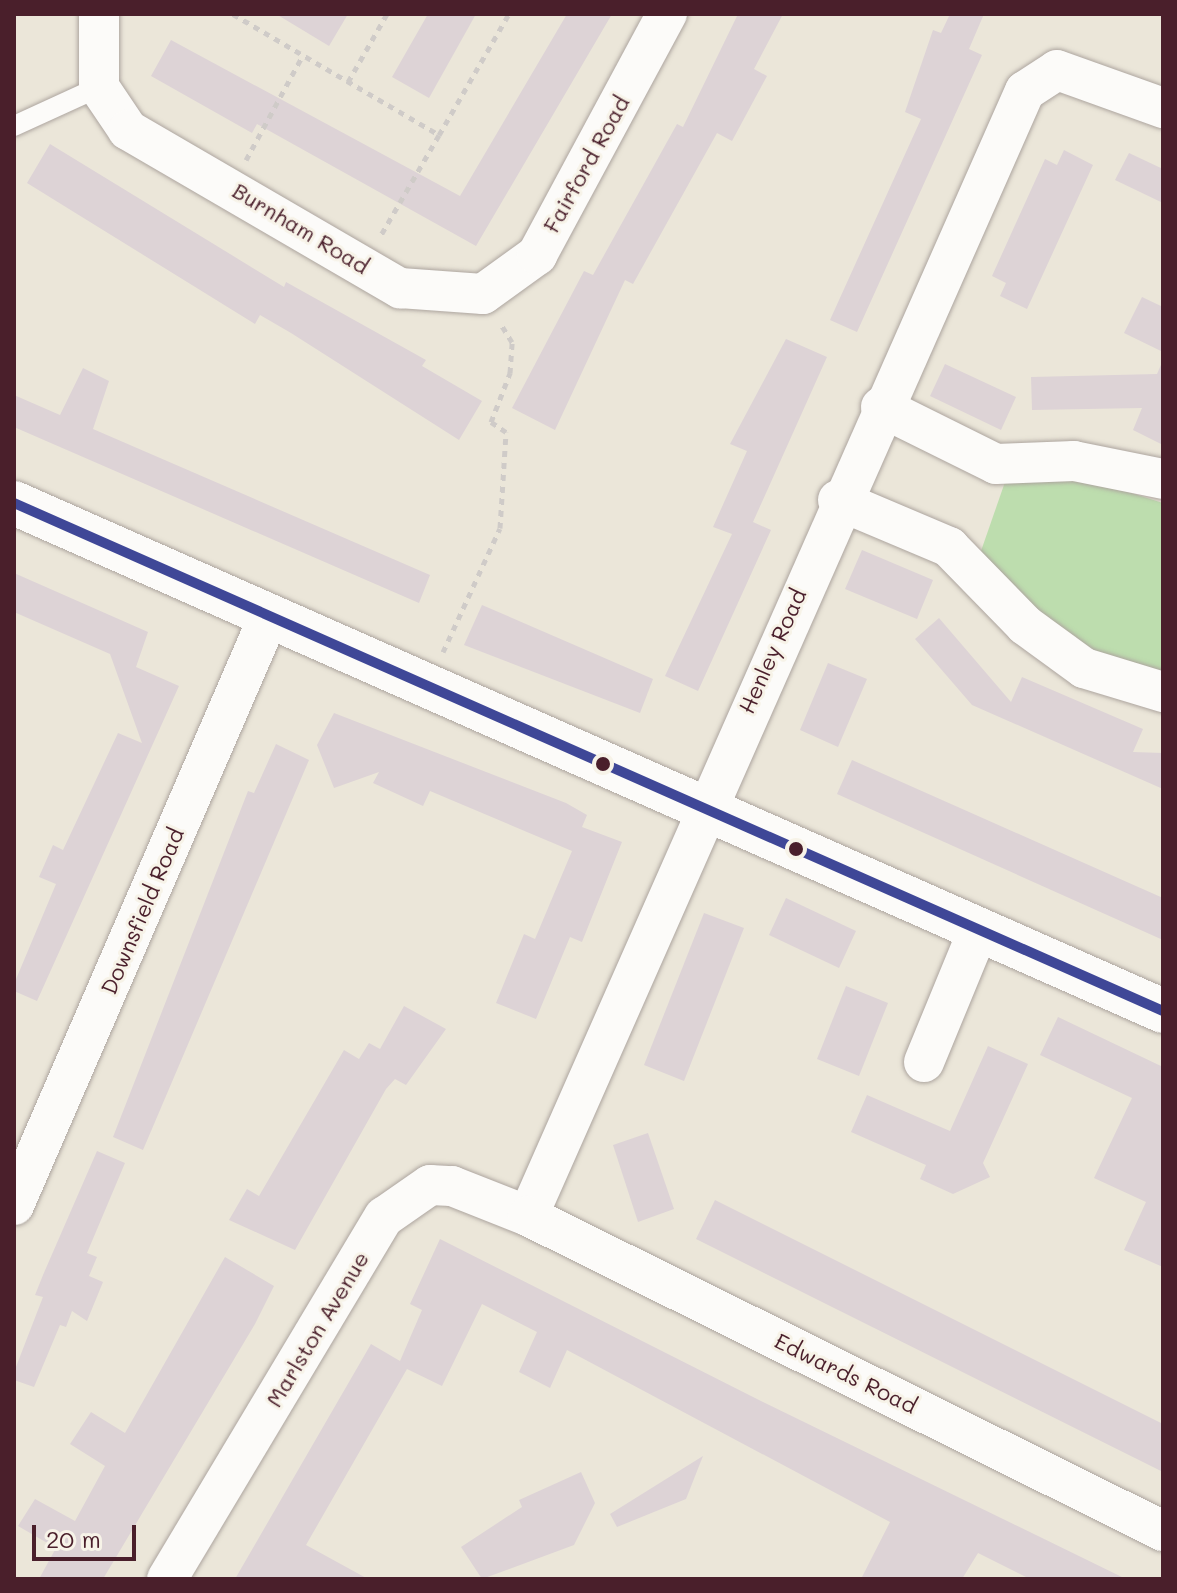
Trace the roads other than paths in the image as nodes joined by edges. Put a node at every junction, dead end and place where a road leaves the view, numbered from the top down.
1 (99, 14) edge
2 (667, 14) edge
3 (99, 87) junction
4 (1160, 100) edge
5 (14, 126) edge
6 (483, 294) joint
7 (881, 407) junction
8 (1163, 479) edge
9 (838, 500) junction
10 (14, 503) edge
11 (269, 616) junction
12 (1163, 692) edge
13 (705, 806) junction
14 (978, 931) junction
15 (1163, 1011) edge
16 (924, 1062) dead end
17 (14, 1205) edge
18 (528, 1216) junction
19 (1163, 1531) edge
20 (167, 1579) edge

1 - 3 street
2 - 6 street, Fairford Road
3 - 5 lane
3 - 6 street, Burnham Road
4 - 7 street, Henley Road
7 - 8 street
7 - 9 street, Henley Road
9 - 12 street
9 - 13 street, Henley Road
10 - 11 street
11 - 13 street
11 - 17 street, Downsfield Road
13 - 14 street
13 - 18 street, Henley Road
14 - 15 street
14 - 16 street
18 - 19 street, Edwards Road
18 - 20 street, Marlston Avenue

